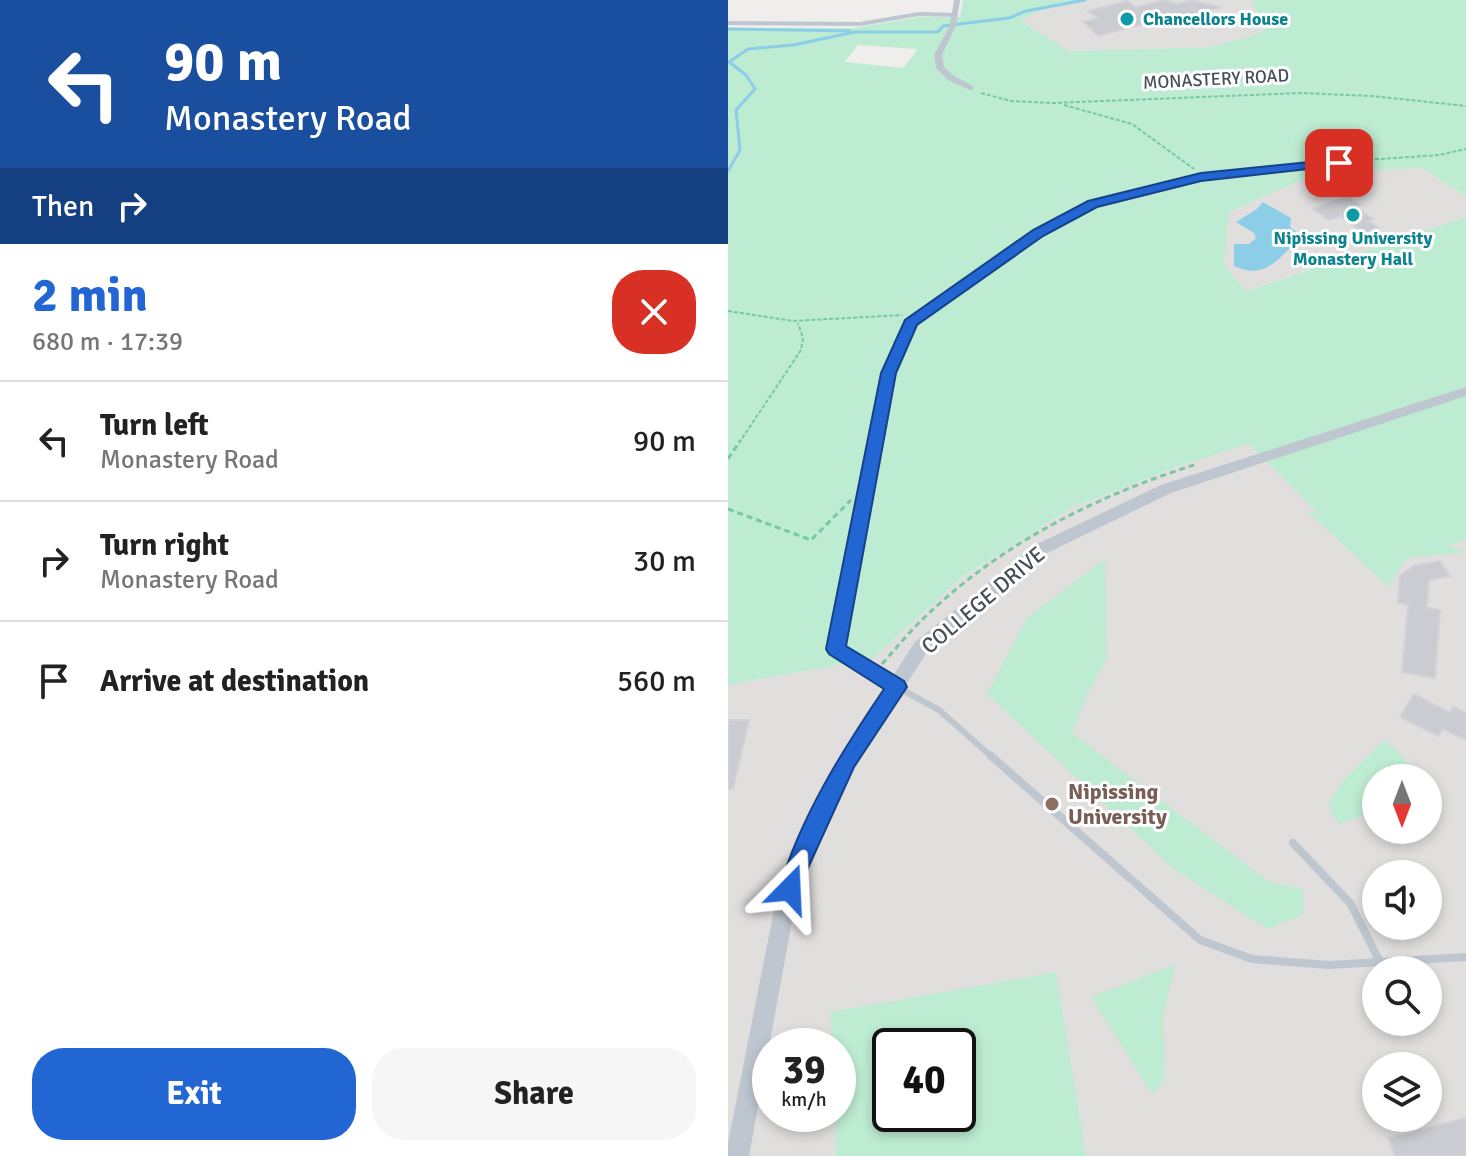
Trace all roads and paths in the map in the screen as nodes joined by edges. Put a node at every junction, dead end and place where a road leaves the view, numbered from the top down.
1 (957, 0) edge
2 (955, 15) junction
3 (728, 23) edge
4 (970, 88) joint
5 (1061, 103) junction
6 (1466, 106) edge
7 (1466, 149) edge
8 (1339, 163) joint
9 (1201, 177) junction
10 (728, 311) edge
11 (922, 315) junction
12 (798, 323) junction
13 (1466, 391) edge
14 (728, 459) edge
15 (865, 486) junction
16 (728, 509) edge
17 (897, 687) junction
18 (1293, 843) dead end
19 (1377, 956) edge
20 (1466, 957) edge
21 (1442, 958) edge
22 (1362, 962) edge
23 (737, 1156) edge

1 - 2 street
2 - 3 lane
2 - 4 street
4 - 5 path, MONASTERY ROAD
5 - 6 path, MONASTERY ROAD
5 - 9 path
7 - 8 path
8 - 9 street
9 - 11 street
10 - 12 path
11 - 12 path
11 - 15 street
12 - 14 path
13 - 17 street, COLLEGE DRIVE
15 - 16 path
15 - 17 street
17 - 22 lane
17 - 23 street, COLLEGE DRIVE
18 - 19 lane
20 - 21 lane

